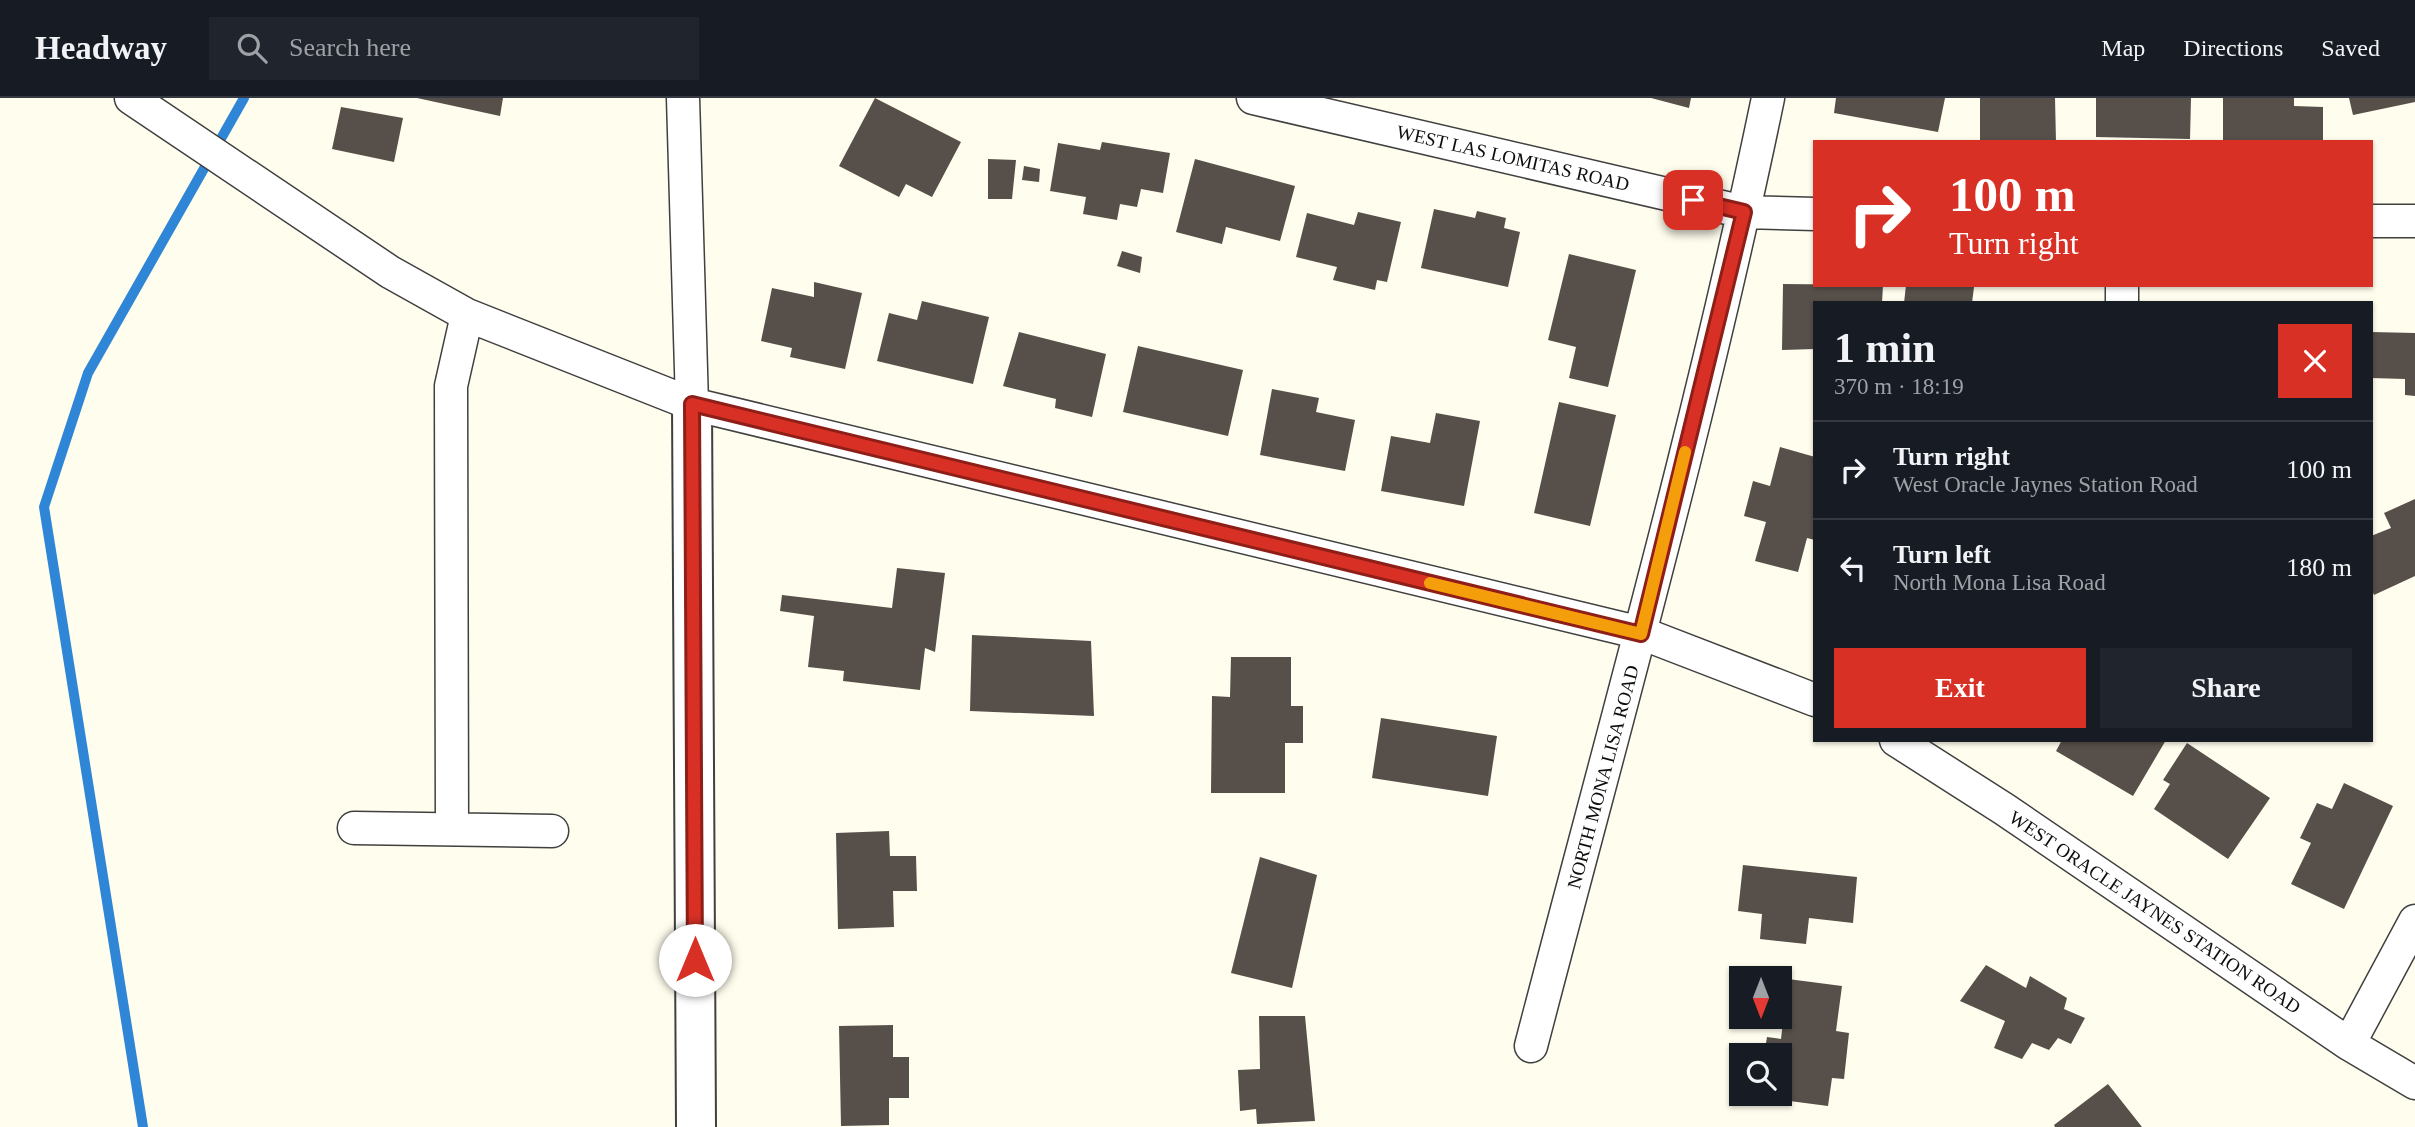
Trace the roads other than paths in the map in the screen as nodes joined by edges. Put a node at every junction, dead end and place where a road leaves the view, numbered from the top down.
1 (131, 98) edge
2 (682, 98) edge
3 (1253, 98) edge
4 (1768, 98) edge
5 (1744, 212) junction
6 (1813, 214) edge
7 (2373, 221) edge
8 (2415, 221) edge
9 (467, 315) junction
10 (692, 404) junction
11 (1641, 634) junction
12 (1813, 699) edge
13 (1899, 742) edge
14 (354, 828) dead end
15 (452, 829) junction
16 (552, 831) dead end
17 (2415, 921) edge
18 (2349, 1044) junction
19 (1531, 1046) dead end
20 (2415, 1083) edge
21 (696, 1127) edge

1 - 9 street
2 - 10 street
3 - 5 street, WEST LAS LOMITAS ROAD
4 - 5 street, NORTH MONA LISA ROAD
5 - 6 street, WEST LAS LOMITAS ROAD
5 - 11 street, NORTH MONA LISA ROAD
7 - 8 street
9 - 10 street
9 - 15 street
10 - 11 street
10 - 21 street
11 - 12 street
11 - 19 street, NORTH MONA LISA ROAD
13 - 18 street, WEST ORACLE JAYNES STATION ROAD
14 - 15 street
15 - 16 street
17 - 18 street
18 - 20 street, WEST ORACLE JAYNES STATION ROAD

